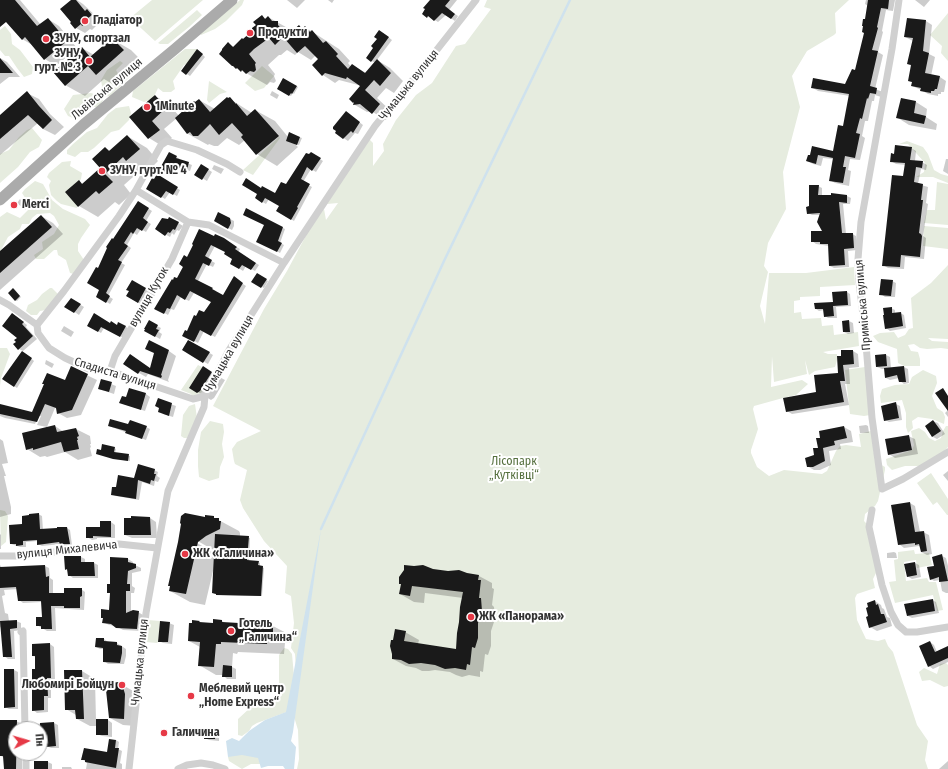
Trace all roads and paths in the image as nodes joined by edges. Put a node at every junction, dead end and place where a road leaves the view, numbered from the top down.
1 (232, 0) edge
2 (476, 0) edge
3 (899, 0) edge
4 (240, 172) dead end
5 (136, 190) junction
6 (0, 200) edge
7 (188, 222) junction
8 (284, 263) junction
9 (0, 300) edge
10 (37, 325) junction
11 (110, 371) junction
12 (205, 396) junction
13 (948, 452) edge
14 (872, 510) dead end
15 (157, 548) junction
16 (0, 556) edge
17 (948, 627) edge
18 (21, 632) dead end
19 (25, 721) edge
20 (129, 769) edge
21 (178, 769) edge
22 (225, 769) edge

1 - 6 main road, Львівська вулиця
2 - 8 street, Чумацька вулиця
3 - 13 street, Приміська вулиця
4 - 5 street
5 - 7 street
5 - 10 street
7 - 8 street
7 - 11 street, вулиця Куток
8 - 12 street, Чумацька вулиця
9 - 10 street, Спадиста вулиця
10 - 11 street, Спадиста вулиця
11 - 12 street, Спадиста вулиця
12 - 15 street, Чумацька вулиця
14 - 17 street
15 - 16 street, вулиця Михалевича
15 - 20 street, Чумацька вулиця
18 - 19 street
21 - 22 street

